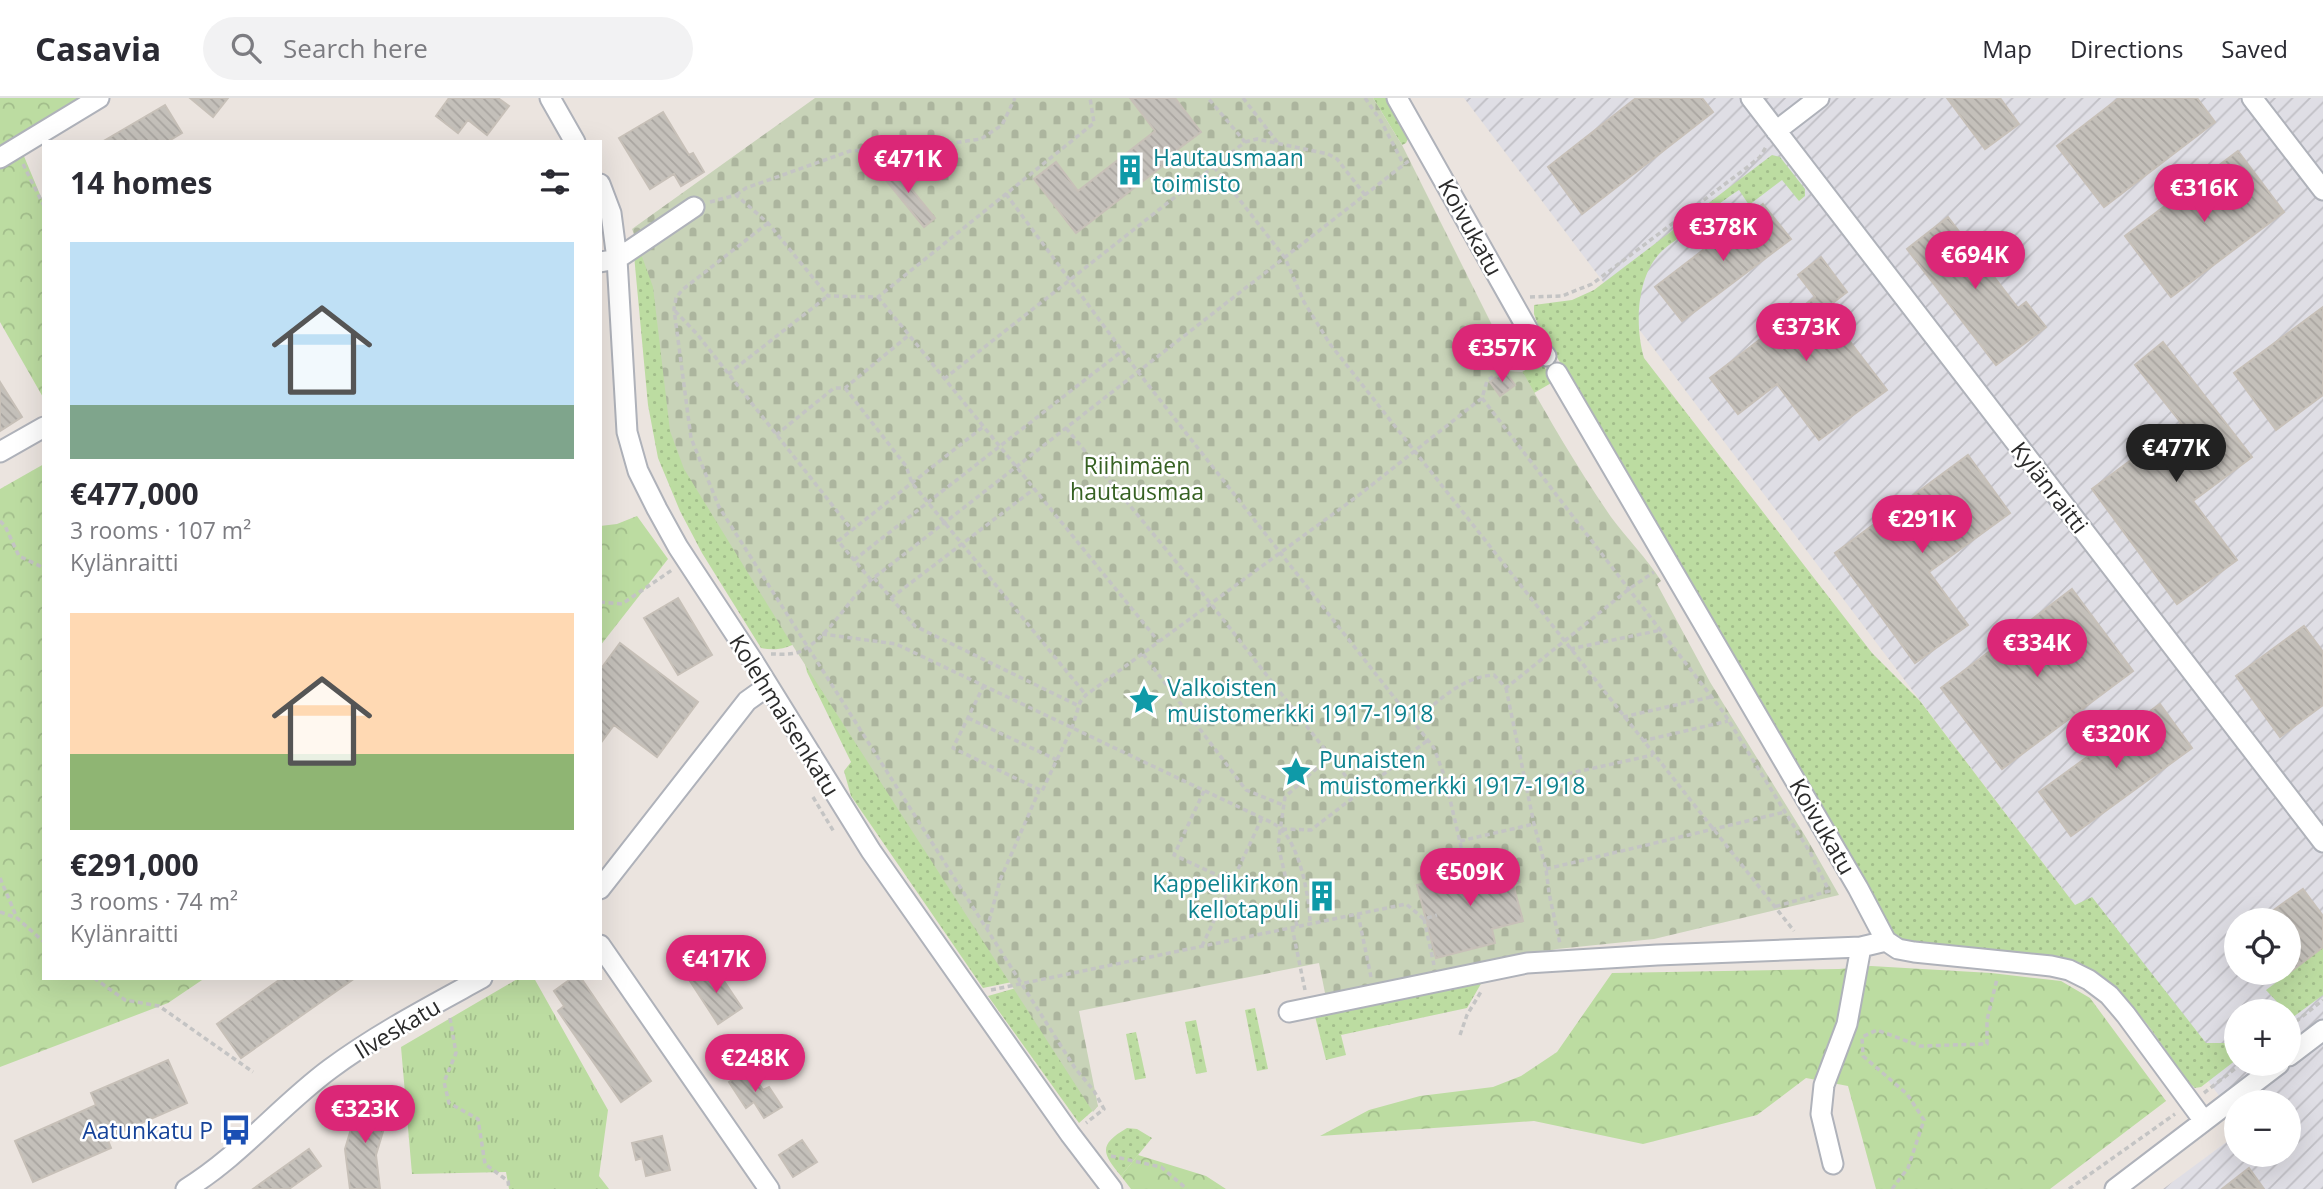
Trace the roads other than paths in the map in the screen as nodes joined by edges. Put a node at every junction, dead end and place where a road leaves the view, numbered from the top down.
1 (99, 98) edge
2 (550, 98) edge
3 (1397, 98) edge
4 (1751, 98) edge
5 (1819, 98) edge
6 (2252, 98) edge
7 (1776, 131) junction
8 (575, 140) edge
9 (8, 153) edge
10 (602, 189) edge
11 (2323, 190) edge
12 (694, 207) road end
13 (609, 260) edge
14 (1541, 350) road end
15 (1557, 373) dead end
16 (42, 429) edge
17 (0, 452) edge
18 (768, 686) junction
19 (2323, 842) edge
20 (602, 886) edge
21 (1885, 942) junction
22 (1861, 947) junction
23 (602, 948) edge
24 (478, 980) edge
25 (1289, 1012) dead end
26 (2323, 1030) edge
27 (2301, 1047) edge
28 (2263, 1076) edge
29 (2204, 1121) junction
30 (1833, 1164) dead end
31 (192, 1187) edge
32 (769, 1189) edge
33 (1112, 1189) edge
34 (2115, 1189) edge

1 - 9 street
2 - 8 street
3 - 14 street, Koivukatu
4 - 7 street, Kylänraitti
5 - 7 street
6 - 11 street
7 - 19 street, Kylänraitti
10 - 13 street, Kolehmaisenkatu
12 - 13 street
13 - 18 street, Kolehmaisenkatu
15 - 21 street, Koivukatu
16 - 17 street
18 - 20 street
18 - 33 street, Kolehmaisenkatu
21 - 22 street
21 - 29 street
22 - 25 street
22 - 30 street
23 - 32 street
24 - 31 street, Ilveskatu
26 - 27 street
28 - 29 street
29 - 34 street

